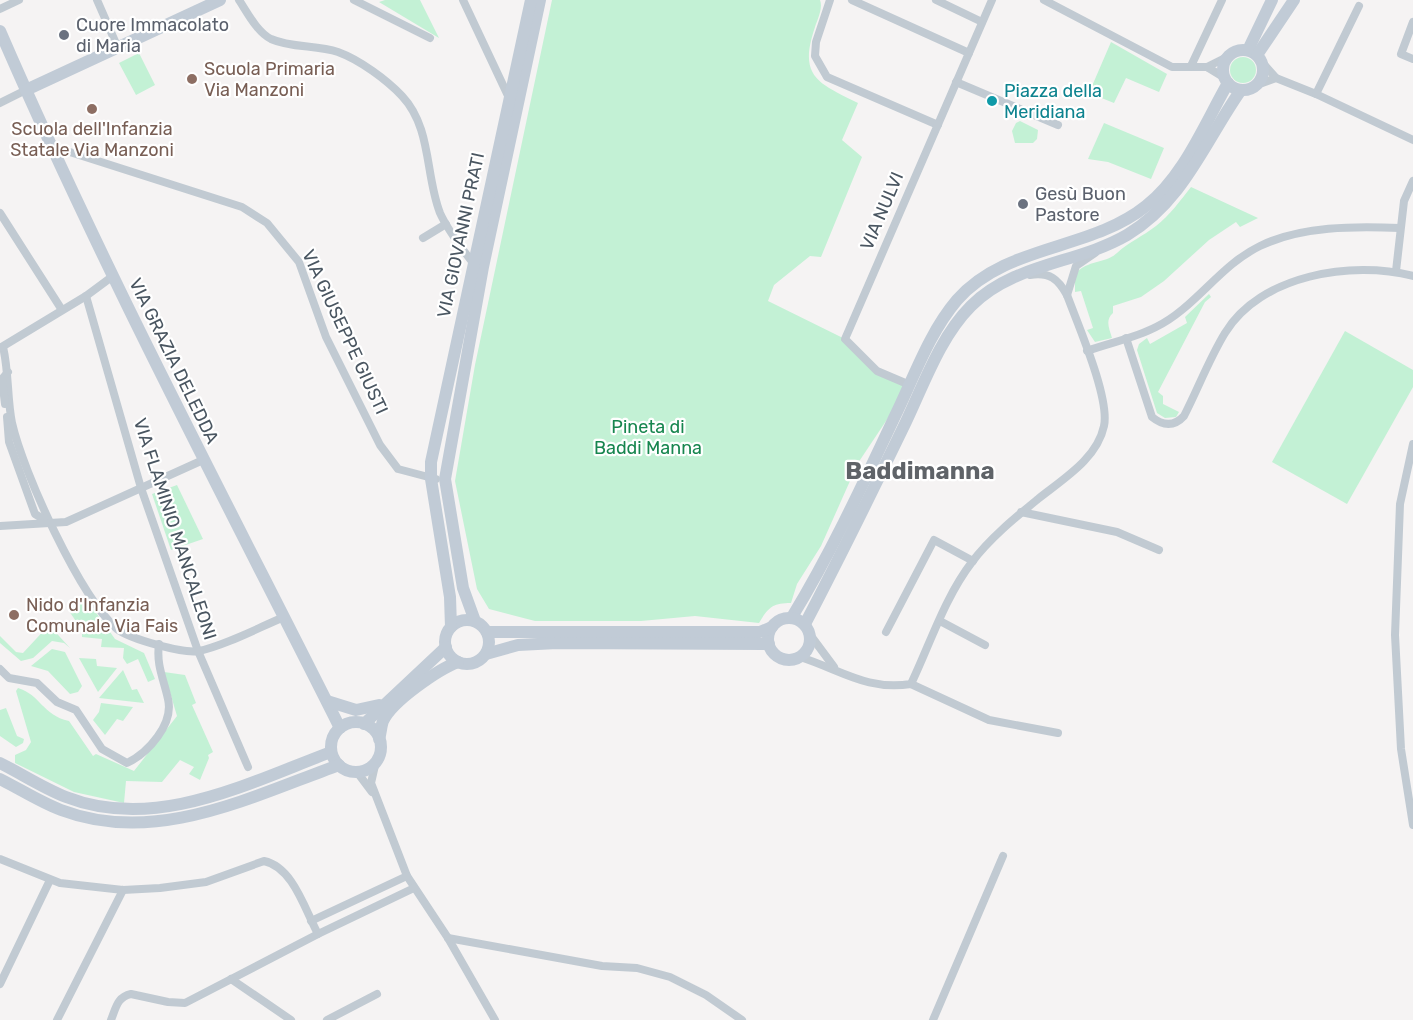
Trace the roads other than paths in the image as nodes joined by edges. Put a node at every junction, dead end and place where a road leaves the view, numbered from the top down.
1 (19, 0) edge
2 (97, 0) edge
3 (220, 0) edge
4 (239, 0) edge
5 (356, 0) edge
6 (464, 0) edge
7 (531, 0) edge
8 (540, 0) edge
9 (830, 0) edge
10 (852, 0) edge
11 (936, 0) edge
12 (992, 0) edge
13 (1044, 0) edge
14 (1222, 0) edge
15 (1272, 0) edge
16 (1294, 0) edge
17 (1359, 6) dead end
18 (0, 9) edge
19 (982, 22) junction
20 (1413, 22) edge
21 (0, 31) edge
22 (430, 38) dead end
23 (118, 48) junction
24 (969, 53) junction
25 (1228, 56) junction
26 (1255, 56) junction
27 (1413, 59) edge
28 (1191, 66) junction
29 (1207, 67) junction
30 (1276, 78) junction
31 (1226, 80) junction
32 (956, 82) junction
33 (1254, 86) junction
34 (26, 90) junction
35 (1241, 90) junction
36 (1316, 94) junction
37 (510, 100) junction
38 (0, 103) edge
39 (938, 124) junction
40 (1058, 125) dead end
41 (1413, 140) edge
42 (51, 146) junction
43 (1413, 181) edge
44 (0, 213) edge
45 (446, 224) junction
46 (1400, 228) junction
47 (423, 238) dead end
48 (1108, 244) junction
49 (473, 263) junction
50 (1396, 271) junction
51 (113, 276) junction
52 (1413, 276) edge
53 (1011, 277) junction
54 (1067, 295) junction
55 (86, 296) junction
56 (62, 310) junction
57 (1126, 338) junction
58 (1, 347) edge
59 (1087, 351) junction
60 (910, 385) junction
61 (1413, 444) edge
62 (202, 460) junction
63 (431, 479) junction
64 (445, 479) junction
65 (141, 488) junction
66 (1021, 512) junction
67 (50, 524) junction
68 (0, 526) edge
69 (1159, 550) dead end
70 (973, 561) junction
71 (284, 617) junction
72 (792, 617) junction
73 (475, 621) junction
74 (940, 621) junction
75 (805, 624) junction
76 (451, 627) junction
77 (772, 627) junction
78 (488, 632) junction
79 (886, 632) dead end
80 (811, 636) junction
81 (159, 644) junction
82 (769, 644) junction
83 (985, 645) dead end
84 (446, 647) junction
85 (198, 651) junction
86 (486, 654) junction
87 (800, 657) junction
88 (458, 662) junction
89 (0, 669) edge
90 (836, 669) junction
91 (911, 684) junction
92 (327, 701) junction
93 (383, 704) junction
94 (352, 725) junction
95 (1058, 733) dead end
96 (379, 739) junction
97 (332, 752) junction
98 (376, 761) junction
99 (0, 764) edge
100 (339, 765) junction
101 (248, 767) dead end
102 (357, 772) junction
103 (0, 779) edge
104 (376, 797) junction
105 (1413, 825) edge
106 (1003, 856) dead end
107 (0, 859) edge
108 (408, 876) junction
109 (50, 880) junction
110 (414, 888) junction
111 (123, 890) junction
112 (311, 921) junction
113 (318, 934) junction
114 (448, 938) junction
115 (231, 979) junction
116 (0, 984) edge
117 (377, 994) dead end
118 (490, 1018) edge
119 (57, 1020) edge
120 (111, 1020) edge
121 (291, 1020) edge
122 (327, 1020) edge
123 (742, 1020) edge
124 (933, 1020) edge

1 - 18 street
2 - 23 street
3 - 23 street
4 - 45 street
5 - 22 street
6 - 37 street
7 - 37 street, VIA GIOVANNI PRATI
8 - 64 street, VIA GIOVANNI PRATI
9 - 39 street
10 - 24 street
11 - 19 street
12 - 19 street, VIA NULVI
13 - 28 street
14 - 28 street
15 - 26 street
16 - 26 street
17 - 36 street
19 - 24 street, VIA NULVI
20 - 27 street
21 - 34 street, VIA GRAZIA DELEDDA
23 - 34 street
24 - 32 street, VIA NULVI
25 - 26 street
25 - 29 street
25 - 31 street
26 - 30 street
26 - 33 street
28 - 29 street
29 - 31 street
30 - 33 street
30 - 36 street
31 - 35 street
31 - 60 street
32 - 39 street, VIA NULVI
32 - 40 street
33 - 35 street
34 - 38 street
34 - 42 street, VIA GRAZIA DELEDDA
35 - 48 street
36 - 41 street
37 - 49 street, VIA GIOVANNI PRATI
39 - 60 street, VIA NULVI
42 - 51 street, VIA GRAZIA DELEDDA
42 - 63 street, VIA GIUSEPPE GIUSTI
43 - 46 street
44 - 56 street
45 - 47 street
45 - 49 street
46 - 50 street
46 - 57 street
48 - 53 street
48 - 54 street
49 - 63 street, VIA GIOVANNI PRATI
50 - 52 street
50 - 57 street
51 - 55 street
51 - 62 street, VIA GRAZIA DELEDDA
53 - 54 street
53 - 75 street
54 - 59 street
55 - 56 street
55 - 65 street, VIA FLAMINIO MANCALEONI
56 - 58 street
57 - 59 street
58 - 67 street
59 - 66 street
60 - 72 street
61 - 105 street
62 - 65 street
62 - 71 street, VIA GRAZIA DELEDDA
63 - 64 street
63 - 76 street, VIA GIOVANNI PRATI
64 - 73 street, VIA GIOVANNI PRATI
65 - 67 street
65 - 85 street, VIA FLAMINIO MANCALEONI
66 - 69 street
66 - 70 street
67 - 68 street
67 - 81 street
70 - 74 street
70 - 79 street
71 - 85 street
71 - 92 street, VIA GRAZIA DELEDDA
72 - 75 street
72 - 77 street
73 - 76 street
73 - 78 street
74 - 83 street
74 - 91 street
75 - 80 street
76 - 84 street
77 - 78 street
77 - 82 street
78 - 86 street
80 - 87 street
80 - 90 street
81 - 85 street
81 - 89 street
82 - 86 street
82 - 87 street
84 - 88 street
84 - 93 street
85 - 101 street, VIA FLAMINIO MANCALEONI
86 - 88 street
87 - 90 street
88 - 96 street
90 - 91 street
91 - 95 street
92 - 93 street
92 - 94 street, VIA GRAZIA DELEDDA
93 - 94 street
94 - 96 street
94 - 97 street
96 - 98 street
97 - 99 street
97 - 100 street
98 - 102 street
98 - 104 street
100 - 102 street
100 - 103 street
102 - 104 street
104 - 108 street
106 - 124 street
107 - 109 street
108 - 110 street
108 - 112 street
109 - 111 street
109 - 116 street
110 - 113 street
110 - 114 street
111 - 112 street
111 - 119 street
112 - 113 street
113 - 115 street
114 - 118 street
114 - 123 street
115 - 120 street
115 - 121 street
117 - 122 street

